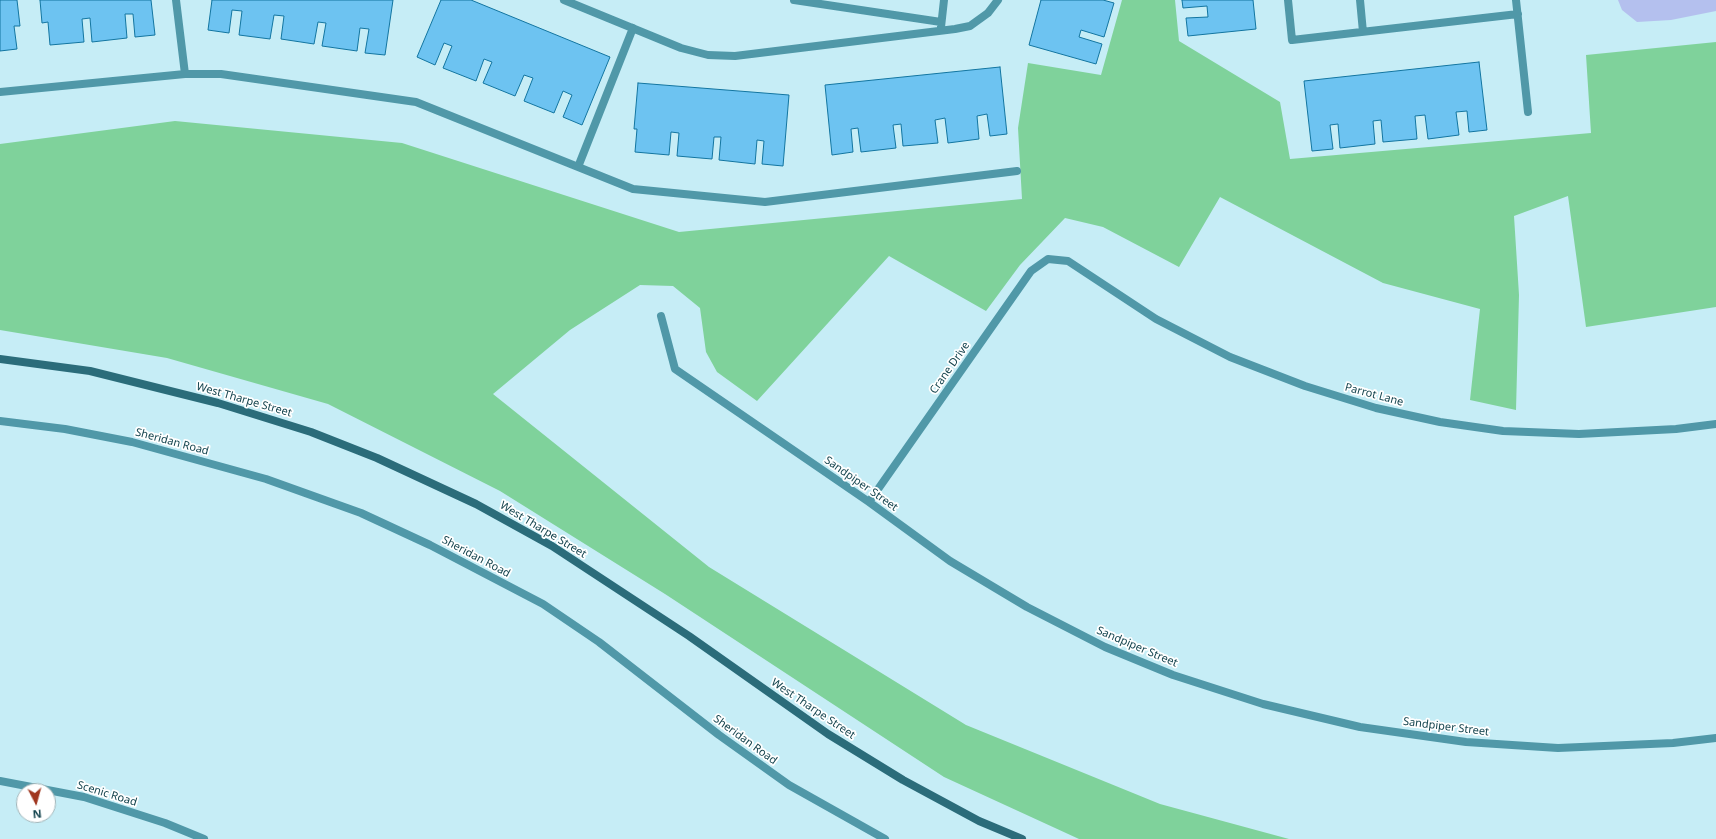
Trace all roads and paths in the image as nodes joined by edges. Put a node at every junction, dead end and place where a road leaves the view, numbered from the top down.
1 (176, 0) edge
2 (564, 0) edge
3 (794, 0) edge
4 (944, 0) edge
5 (998, 0) edge
6 (1288, 0) edge
7 (1360, 0) edge
8 (1516, 0) edge
9 (814, 1) edge
10 (1518, 14) junction
11 (941, 22) junction
12 (633, 28) junction
13 (940, 31) junction
14 (1363, 32) junction
15 (185, 74) junction
16 (0, 92) edge
17 (1528, 112) dead end
18 (578, 167) junction
19 (1017, 171) dead end
20 (1058, 259) joint
21 (662, 316) dead end
22 (0, 359) edge
23 (0, 421) edge
24 (1716, 424) edge
25 (869, 502) junction
26 (1716, 738) edge
27 (0, 781) edge
28 (204, 839) edge
29 (885, 839) edge
30 (1022, 839) edge

1 - 15 street
2 - 12 street
3 - 9 street
4 - 11 street
5 - 13 street
6 - 14 street
7 - 14 street
8 - 10 street
9 - 11 street
10 - 14 street
10 - 17 street
11 - 13 street
12 - 13 street
12 - 18 street
15 - 16 street
15 - 18 street
18 - 19 street
20 - 24 street, Parrot Lane
20 - 25 street, Crane Drive
21 - 25 street, Sandpiper Street
22 - 30 main road, West Tharpe Street
23 - 29 street, Sheridan Road
25 - 26 street, Sandpiper Street
27 - 28 street, Scenic Road

